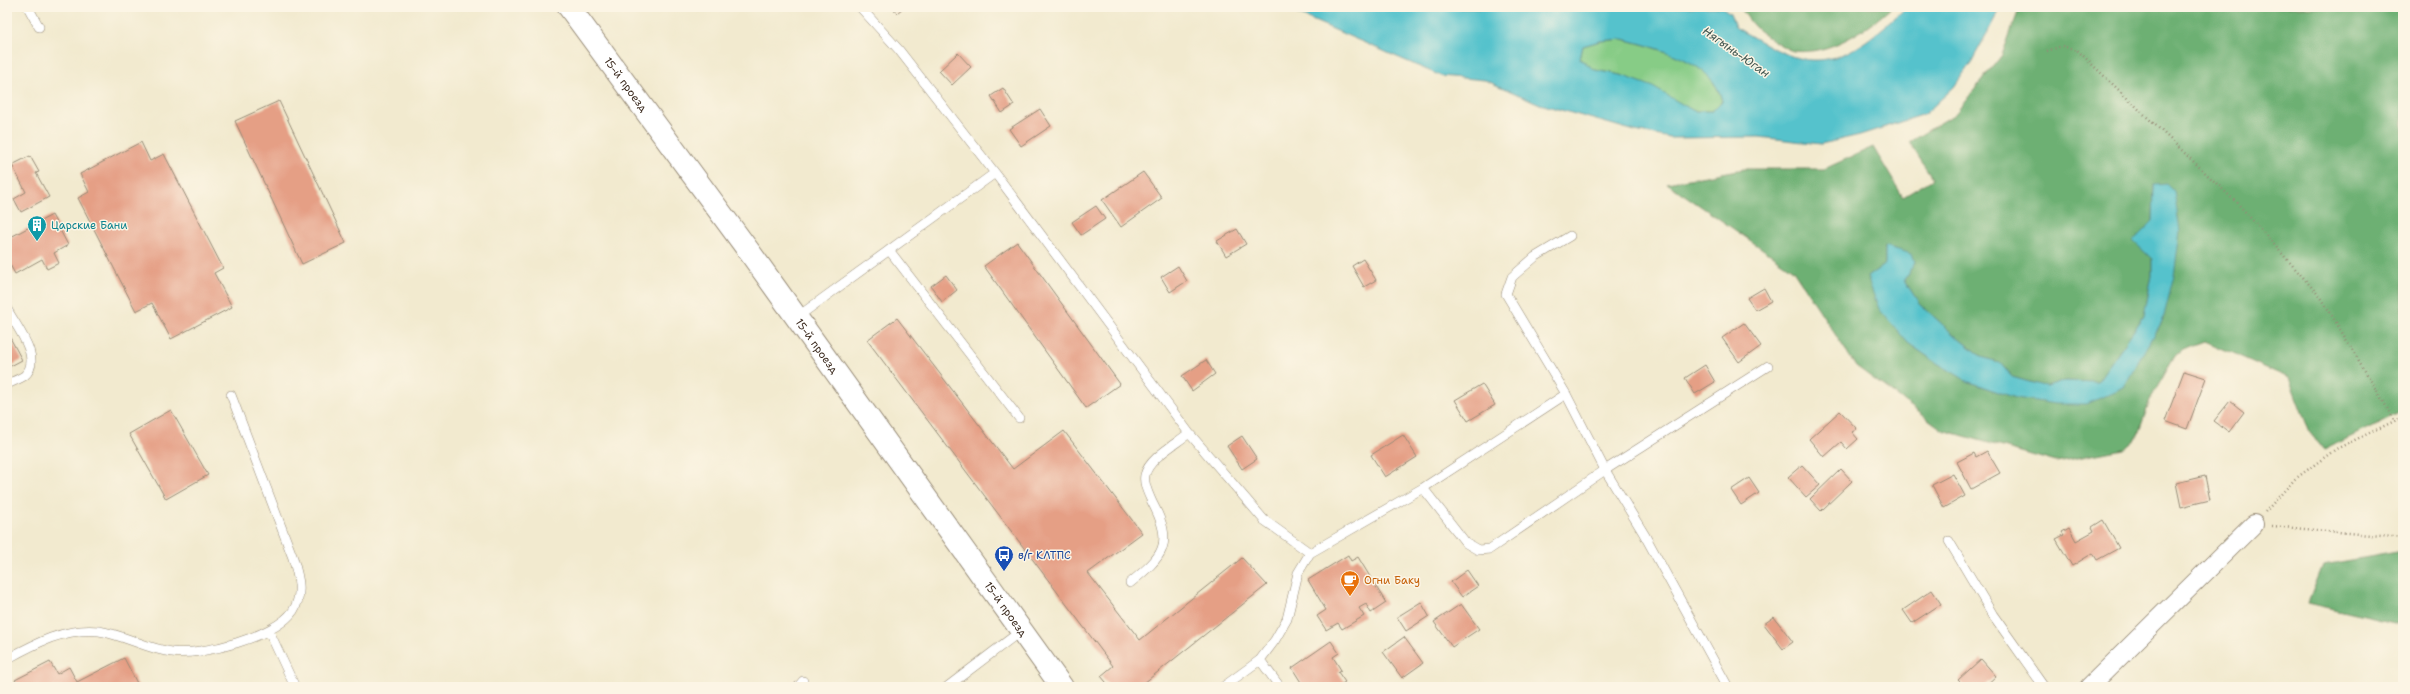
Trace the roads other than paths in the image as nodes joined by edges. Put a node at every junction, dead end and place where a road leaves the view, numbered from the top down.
1 (28, 7) edge
2 (569, 7) edge
3 (860, 7) edge
4 (39, 27) dead end
5 (995, 173) junction
6 (1570, 236) dead end
7 (889, 250) junction
8 (7, 309) edge
9 (796, 318) junction
10 (1768, 366) dead end
11 (7, 384) edge
12 (1566, 394) junction
13 (231, 395) dead end
14 (1019, 418) dead end
15 (1189, 433) junction
16 (1605, 470) junction
17 (1423, 488) junction
18 (2254, 524) road end
19 (1949, 541) dead end
20 (1310, 553) junction
21 (1130, 584) dead end
22 (1022, 630) junction
23 (269, 631) junction
24 (7, 659) edge
25 (1260, 660) junction
26 (295, 687) edge
27 (947, 687) edge
28 (1062, 687) edge
29 (1223, 687) edge
30 (1280, 687) edge
31 (1728, 687) edge
32 (2044, 687) edge
33 (2089, 687) edge

1 - 4 lane
2 - 9 main road, 15-й проезд
3 - 5 lane
5 - 7 lane
5 - 15 lane
6 - 12 lane
7 - 9 lane
7 - 14 lane
8 - 11 lane
9 - 22 main road, 15-й проезд
10 - 16 lane
12 - 16 lane
12 - 17 lane
13 - 23 lane
15 - 20 lane
15 - 21 lane
16 - 17 lane
16 - 31 lane
17 - 20 lane
18 - 33 street
19 - 32 lane
20 - 25 lane
22 - 27 lane
22 - 28 main road, 15-й проезд
23 - 24 lane
23 - 26 lane
25 - 29 lane
25 - 30 lane

